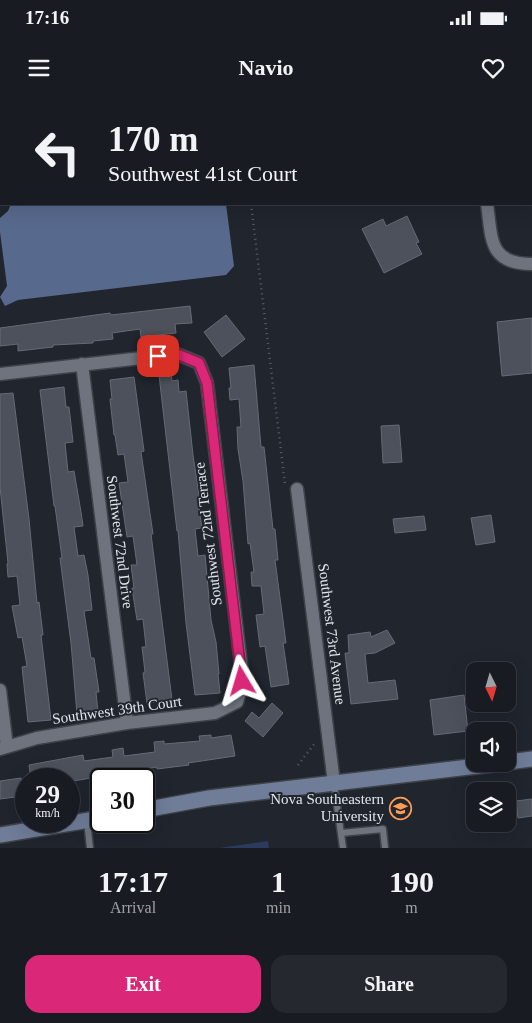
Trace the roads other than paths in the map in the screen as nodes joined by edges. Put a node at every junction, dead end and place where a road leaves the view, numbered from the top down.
1 (487, 205) edge
2 (532, 264) edge
3 (82, 364) junction
4 (0, 374) edge
5 (297, 489) dead end
6 (0, 690) edge
7 (237, 702) joint
8 (127, 723) junction
9 (3, 748) edge
10 (532, 759) edge
11 (516, 761) edge
12 (466, 767) edge
13 (334, 783) junction
14 (155, 808) edge
15 (90, 820) edge
16 (92, 833) edge
17 (342, 833) junction
18 (0, 835) edge
19 (90, 848) edge
20 (343, 848) edge
21 (385, 848) edge

1 - 2 street
3 - 4 street
3 - 7 street, Southwest 72nd Terrace
3 - 8 street, Southwest 72nd Drive
5 - 13 street, Southwest 73rd Avenue
6 - 9 street
7 - 8 street, Southwest 39th Court
8 - 9 street, Southwest 39th Court
10 - 11 street
12 - 13 street
13 - 14 street
13 - 17 lane
15 - 18 street
16 - 19 lane
17 - 20 lane
17 - 21 lane

